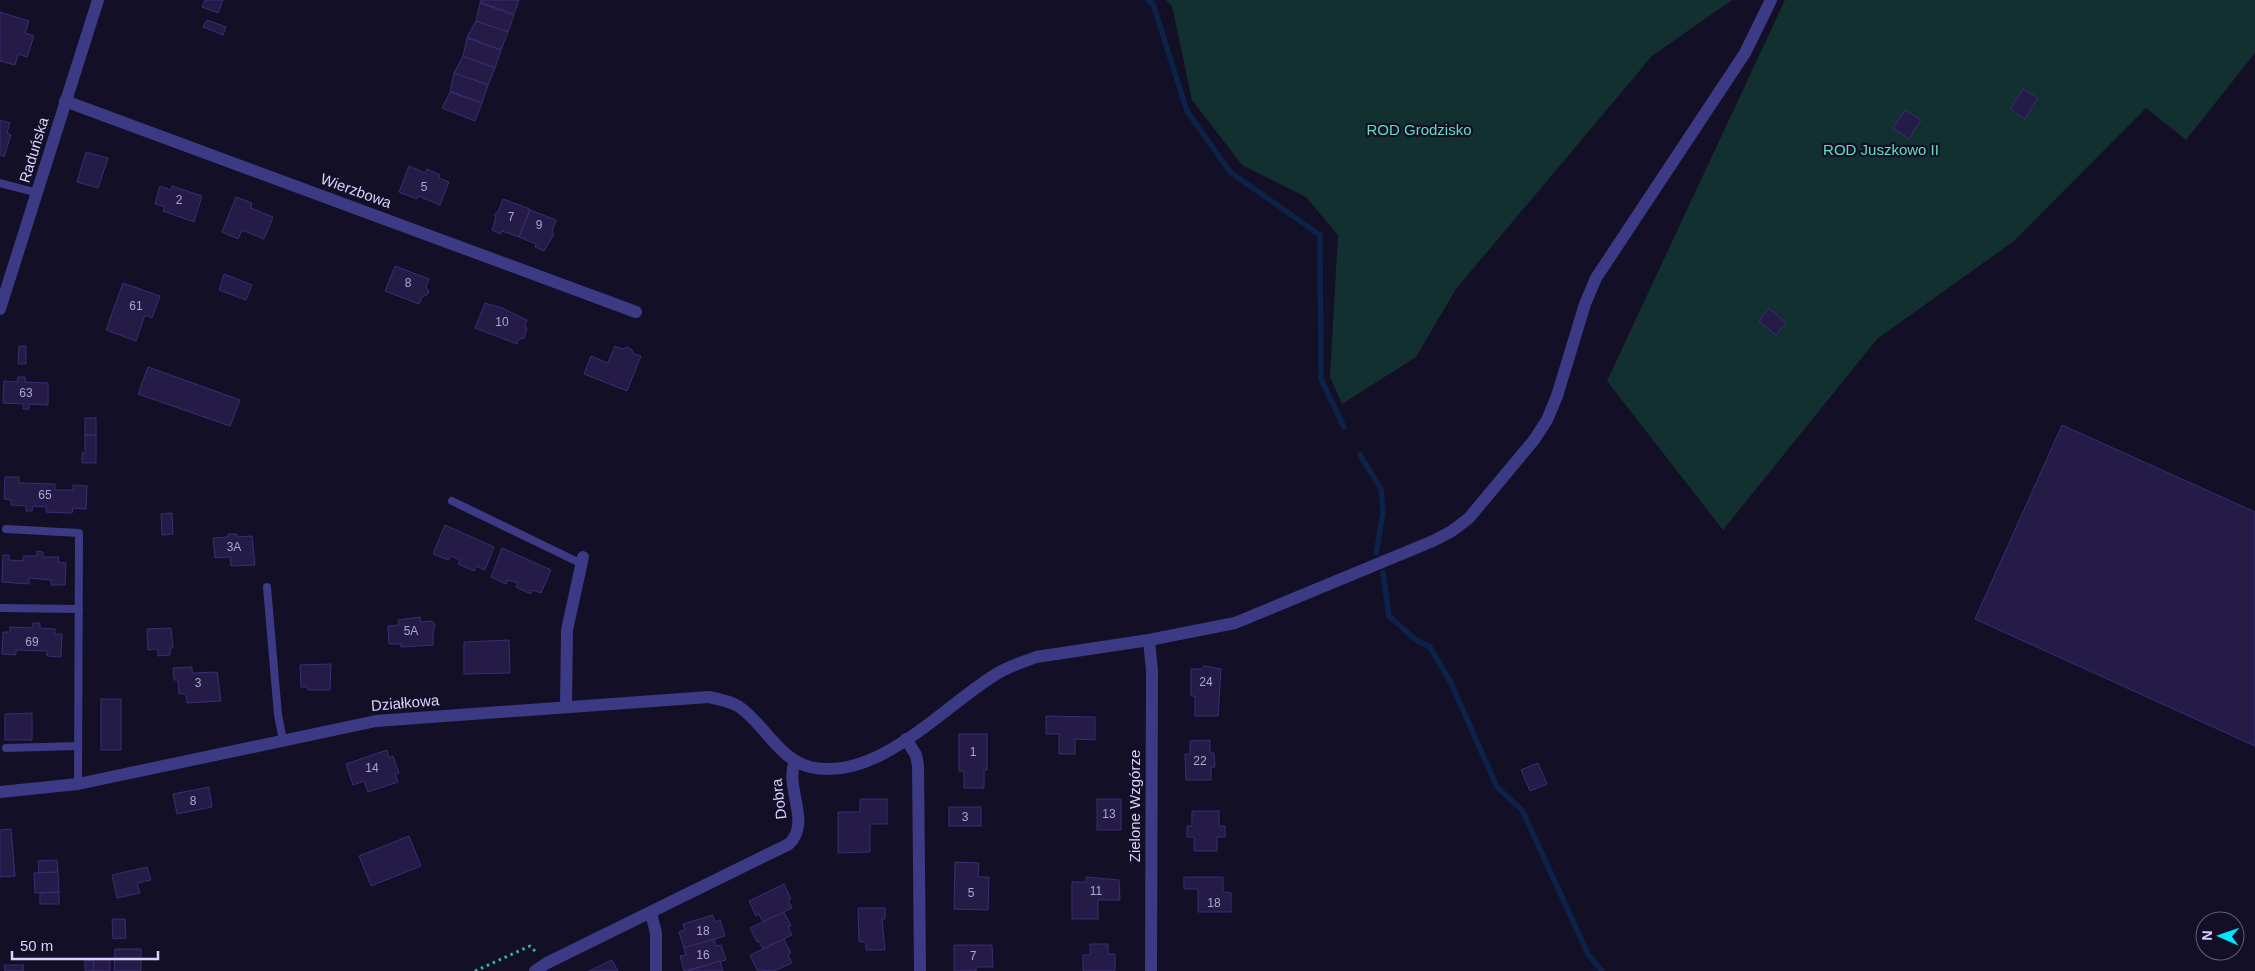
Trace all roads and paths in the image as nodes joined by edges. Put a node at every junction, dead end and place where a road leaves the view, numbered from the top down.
1 (98, 0) edge
2 (1771, 0) edge
3 (65, 101) junction
4 (0, 183) edge
5 (38, 193) junction
6 (0, 309) edge
7 (636, 312) dead end
8 (452, 501) dead end
9 (6, 529) dead end
10 (582, 560) joint
11 (267, 587) dead end
12 (1, 608) edge
13 (79, 609) junction
14 (1149, 640) junction
15 (566, 707) junction
16 (906, 739) junction
17 (283, 740) junction
18 (78, 746) junction
19 (6, 748) dead end
20 (795, 761) junction
21 (78, 784) junction
22 (0, 792) edge
23 (651, 913) junction
24 (547, 963) junction
25 (475, 971) edge
26 (535, 971) edge
27 (656, 971) edge
28 (920, 971) edge
29 (1151, 971) edge

1 - 3 street, Raduńska
2 - 14 street, Dobra
3 - 5 street, Raduńska
3 - 7 street, Wierzbowa
4 - 5 lane
5 - 6 street, Raduńska
8 - 10 lane
9 - 13 lane
10 - 15 street
11 - 17 lane
12 - 13 lane
13 - 18 lane
14 - 16 street, Dobra
14 - 29 street, Zielone Wzgórze
15 - 17 street, Działkowa
15 - 20 street, Działkowa
16 - 20 street, Dobra
16 - 28 street
17 - 21 street, Działkowa
18 - 19 lane
18 - 21 lane
20 - 23 street, Dobra
21 - 22 street, Działkowa
23 - 24 street, Dobra
23 - 27 street
24 - 25 path
24 - 26 street, Dobra

